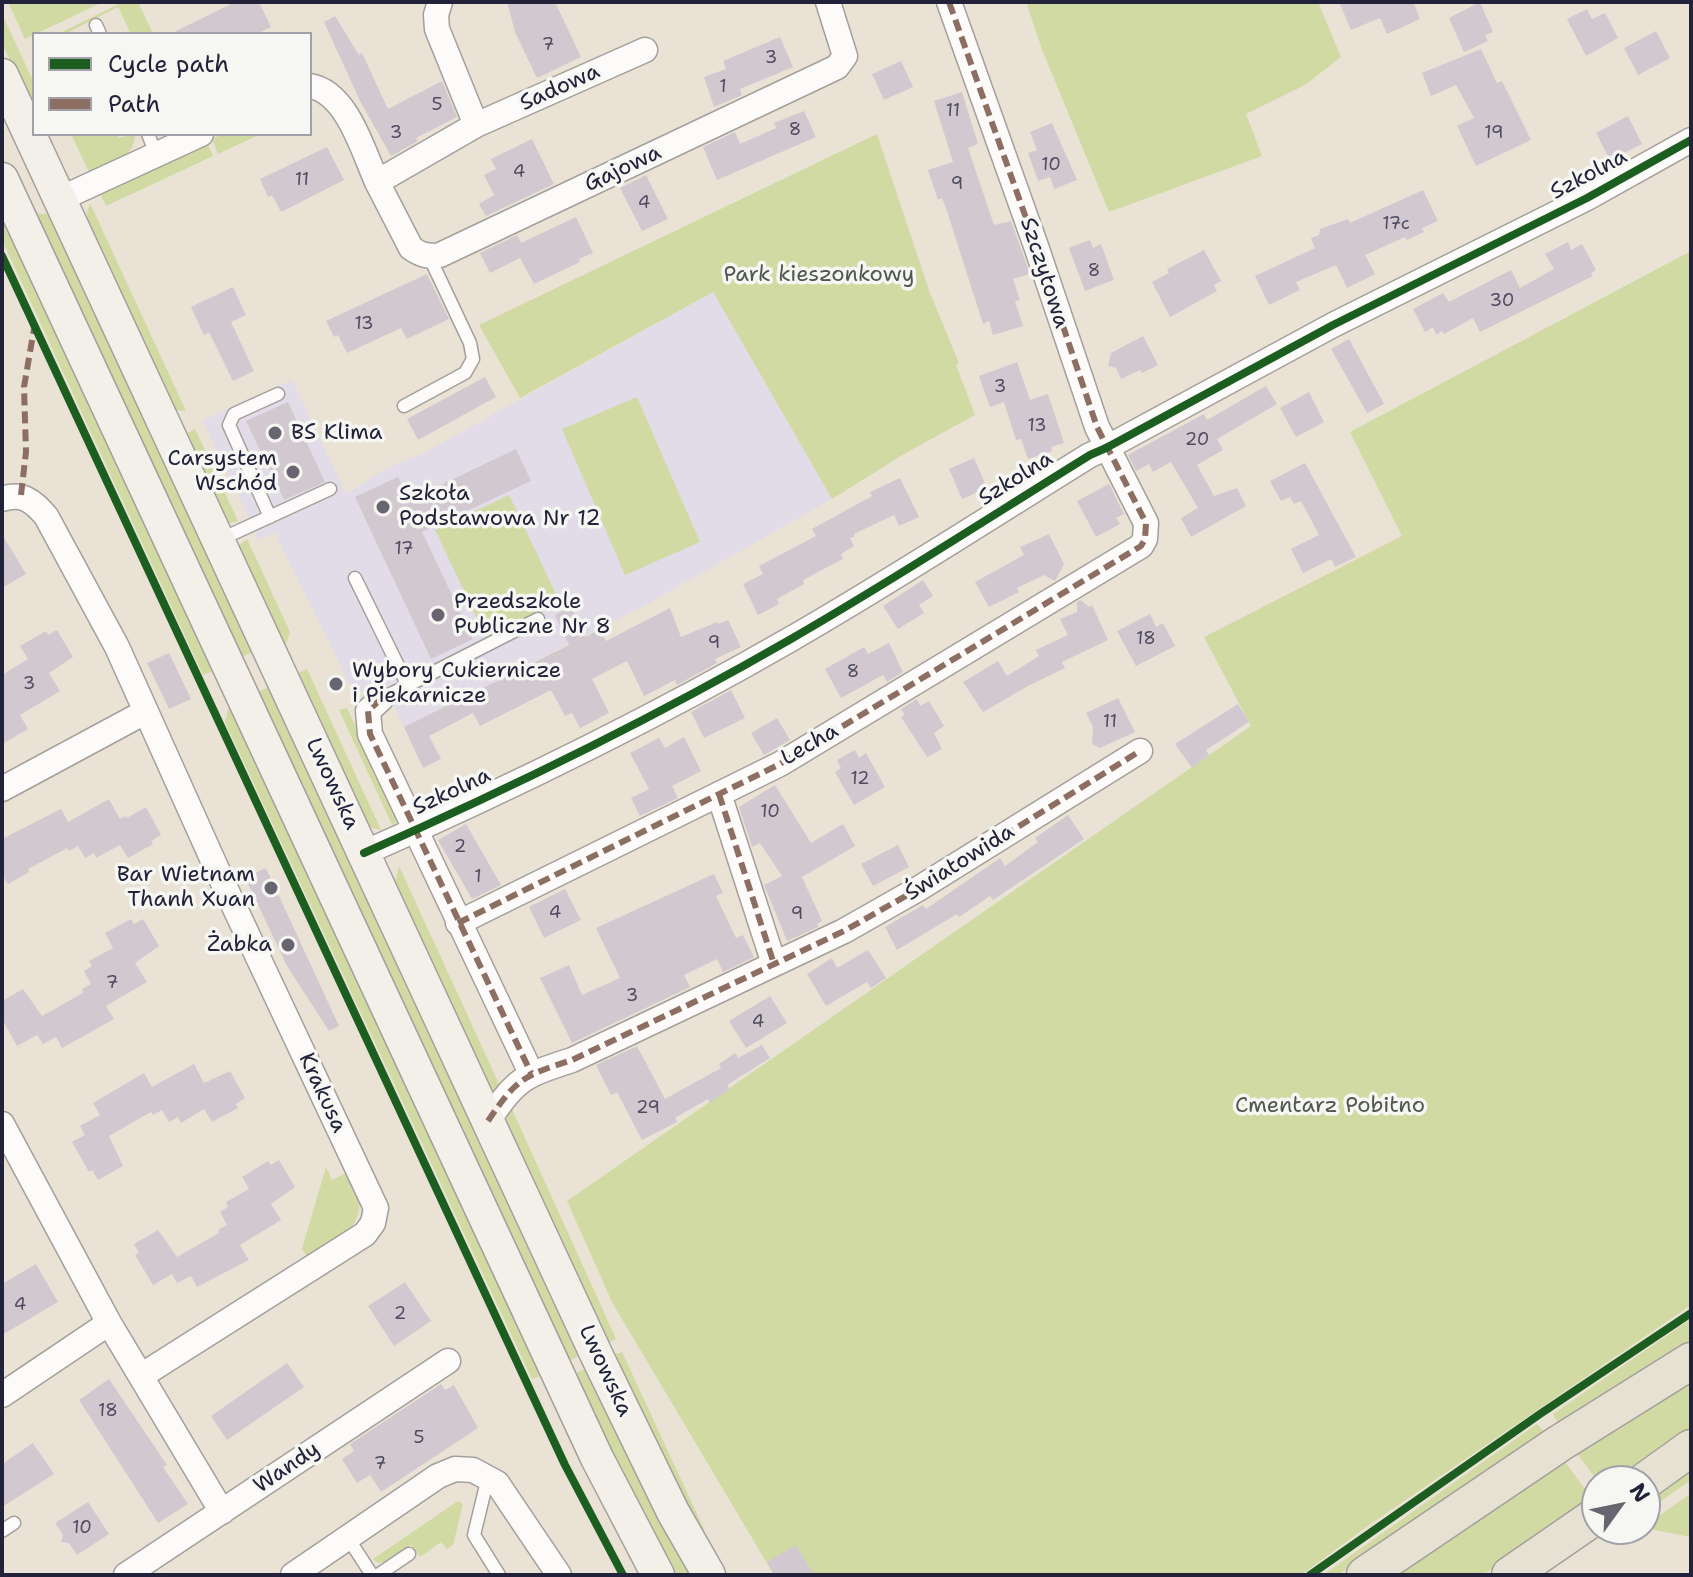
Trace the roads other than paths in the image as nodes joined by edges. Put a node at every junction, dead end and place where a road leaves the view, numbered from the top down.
1 (440, 2) edge
2 (828, 2) edge
3 (949, 2) edge
4 (645, 50) dead end
5 (2, 75) edge
6 (312, 86) edge
7 (476, 125) junction
8 (191, 136) edge
9 (1691, 140) edge
10 (152, 144) edge
11 (2, 172) edge
12 (2, 179) edge
13 (377, 182) junction
14 (60, 199) junction
15 (429, 256) junction
16 (278, 394) dead end
17 (404, 406) dead end
18 (1106, 448) junction
19 (330, 489) dead end
20 (2, 499) edge
21 (270, 517) junction
22 (1145, 539) joint
23 (219, 540) junction
24 (355, 578) dead end
25 (538, 619) dead end
26 (408, 686) junction
27 (381, 699) joint
28 (145, 712) junction
29 (1140, 751) dead end
30 (2, 789) edge
31 (719, 794) junction
32 (415, 829) junction
33 (364, 853) junction
34 (458, 923) junction
35 (774, 964) junction
36 (531, 1073) junction
37 (488, 1121) junction
38 (2, 1124) edge
39 (109, 1323) junction
40 (448, 1361) dead end
41 (1691, 1361) edge
42 (141, 1376) junction
43 (2, 1395) edge
44 (1691, 1448) edge
45 (1661, 1470) edge
46 (480, 1474) junction
47 (222, 1512) junction
48 (14, 1523) dead end
49 (1581, 1526) edge
50 (2, 1531) edge
51 (348, 1538) junction
52 (409, 1554) dead end
53 (126, 1575) edge
54 (293, 1575) edge
55 (375, 1575) edge
56 (499, 1575) edge
57 (559, 1575) edge
58 (658, 1575) edge
59 (709, 1575) edge
60 (1365, 1575) edge
61 (1510, 1575) edge

1 - 7 street
2 - 15 street, Gajowa
3 - 18 street, Szczytowa
4 - 7 street, Sadowa
5 - 14 main road, Lwowska
6 - 13 street
7 - 13 street, Sadowa
8 - 10 street
9 - 18 street, Szkolna
10 - 14 street
11 - 14 main road
12 - 58 main road, Lwowska
13 - 15 street
14 - 23 main road, Lwowska
15 - 17 lane
16 - 21 lane
18 - 22 street, Szczytowa
18 - 32 street, Szkolna
19 - 21 lane
20 - 28 street, Krakusa
21 - 23 lane
22 - 31 street, Lecha
23 - 33 main road, Lwowska
24 - 26 lane
25 - 26 lane
26 - 27 lane
27 - 32 street
28 - 30 street
28 - 42 street, Krakusa
29 - 35 street, Światowida
31 - 34 street, Lecha
31 - 35 street
32 - 33 street, Szkolna
32 - 34 street
33 - 37 main road, Lwowska
34 - 36 street
35 - 36 street, Światowida
36 - 37 street, Światowida
37 - 59 main road, Lwowska
38 - 39 street
39 - 42 street
39 - 43 street
40 - 47 street, Wandy
41 - 60 main road
42 - 47 street
44 - 45 main road
46 - 51 street
46 - 56 lane
46 - 57 street
47 - 53 street, Wandy
48 - 50 lane
49 - 61 main road
51 - 54 street
51 - 55 lane
52 - 55 lane

